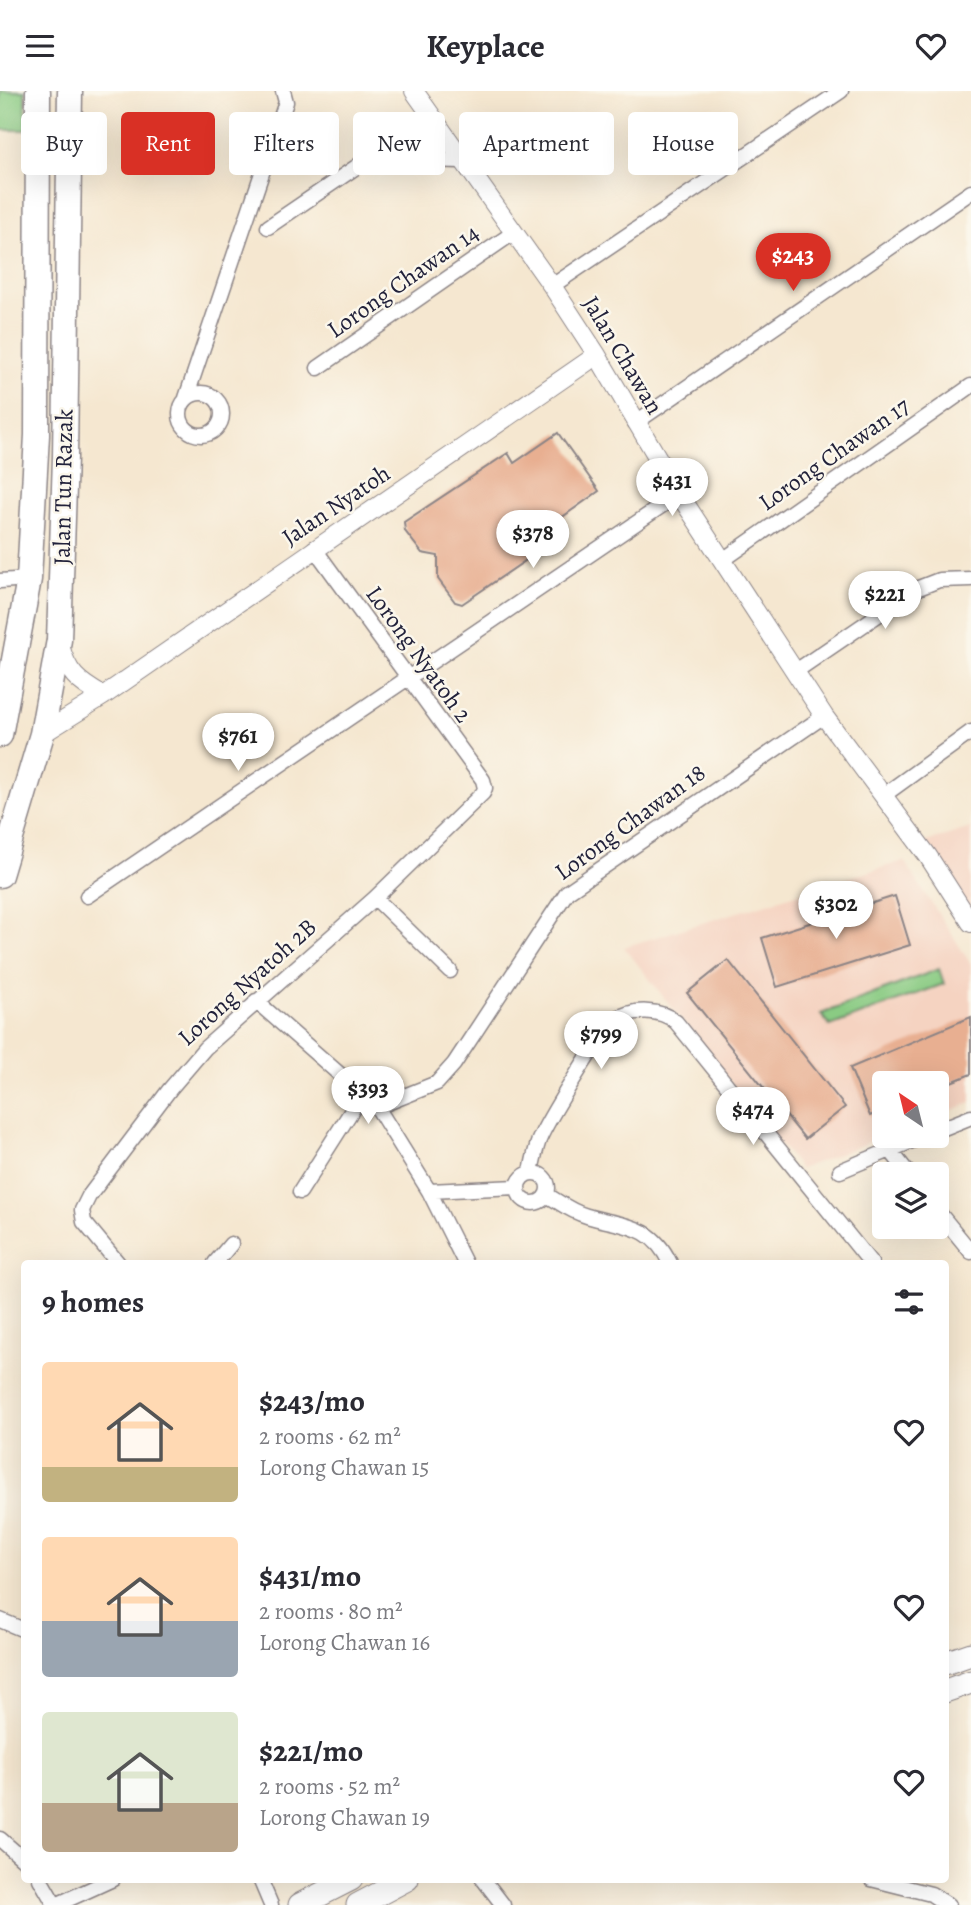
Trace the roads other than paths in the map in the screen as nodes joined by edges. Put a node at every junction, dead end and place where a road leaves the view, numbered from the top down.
1 (38, 91) edge
2 (70, 91) edge
3 (283, 91) edge
4 (414, 91) edge
5 (841, 91) edge
6 (459, 156) edge
7 (459, 162) edge
8 (472, 175) edge
9 (971, 193) edge
10 (268, 227) dead end
11 (513, 233) junction
12 (552, 286) junction
13 (597, 355) junction
14 (318, 367) dead end
15 (971, 386) edge
16 (186, 398) dead end
17 (635, 423) junction
18 (678, 493) junction
19 (314, 548) junction
20 (723, 560) junction
21 (29, 579) junction
22 (971, 579) edge
23 (0, 582) edge
24 (59, 640) junction
25 (796, 671) junction
26 (408, 678) junction
27 (103, 697) junction
28 (824, 716) junction
29 (971, 732) edge
30 (42, 734) junction
31 (0, 735) edge
32 (485, 788) joint
33 (884, 795) junction
34 (0, 875) edge
35 (87, 896) dead end
36 (375, 898) junction
37 (971, 923) edge
38 (450, 971) dead end
39 (256, 1001) junction
40 (363, 1093) junction
41 (377, 1107) junction
42 (971, 1117) edge
43 (949, 1126) edge
44 (895, 1148) edge
45 (890, 1150) junction
46 (900, 1162) edge
47 (840, 1171) dead end
48 (531, 1172) junction
49 (517, 1187) junction
50 (429, 1191) junction
51 (300, 1192) dead end
52 (547, 1195) junction
53 (949, 1225) edge
54 (231, 1244) dead end
55 (971, 1252) edge
56 (115, 1260) edge
57 (218, 1260) edge
58 (463, 1260) edge
59 (668, 1260) edge
60 (869, 1260) edge
61 (0, 1620) edge
62 (21, 1629) edge
63 (971, 1654) edge
64 (949, 1662) edge
65 (971, 1682) edge
66 (949, 1690) edge
67 (0, 1839) edge
68 (21, 1857) edge
69 (42, 1883) edge
70 (104, 1883) edge
71 (262, 1883) edge
72 (343, 1883) edge
73 (399, 1883) edge
74 (486, 1883) edge
75 (887, 1883) edge
76 (55, 1905) edge
77 (271, 1905) edge
78 (300, 1905) edge
79 (358, 1905) edge
80 (503, 1905) edge
81 (948, 1905) edge

1 - 21 highway, Jalan Tun Razak
2 - 24 highway, Jalan Tun Razak
3 - 16 street
4 - 6 street, Jalan Chawan
5 - 12 street
7 - 10 street
8 - 11 street, Jalan Chawan
9 - 17 street
11 - 12 street, Jalan Chawan
11 - 14 street, Lorong Chawan 14
12 - 13 street, Jalan Chawan
13 - 17 street, Jalan Chawan
13 - 19 street, Jalan Nyatoh
15 - 20 street, Lorong Chawan 17
17 - 18 street, Jalan Chawan
18 - 20 street, Jalan Chawan
18 - 26 street
19 - 26 street, Lorong Nyatoh 2
19 - 27 street, Jalan Nyatoh
20 - 25 street, Jalan Chawan
21 - 23 street
21 - 31 highway, Jalan Tun Razak
22 - 25 street
24 - 27 street
24 - 30 highway, Jalan Tun Razak
25 - 28 street, Jalan Chawan
26 - 32 street, Lorong Nyatoh 2
26 - 35 street
27 - 30 street, Jalan Nyatoh
28 - 33 street, Jalan Chawan
28 - 41 street, Lorong Chawan 18
29 - 33 street
30 - 34 highway, Jalan Tun Razak
32 - 36 street, Lorong Nyatoh 2B
33 - 37 street, Jalan Chawan
36 - 38 street
36 - 39 street, Lorong Nyatoh 2B
39 - 40 street
39 - 56 street, Lorong Nyatoh 2B
40 - 41 street
40 - 51 street
41 - 50 street
42 - 43 street
44 - 45 street
45 - 46 street
45 - 47 street
48 - 49 street
48 - 52 street
48 - 60 street
49 - 50 street
49 - 52 street
50 - 58 street
52 - 59 street
53 - 55 street
54 - 57 street
61 - 62 street
63 - 64 main road
65 - 66 main road
67 - 68 street
69 - 76 street
70 - 76 street
71 - 77 street
72 - 78 main road
73 - 79 main road
74 - 80 street
75 - 81 street

